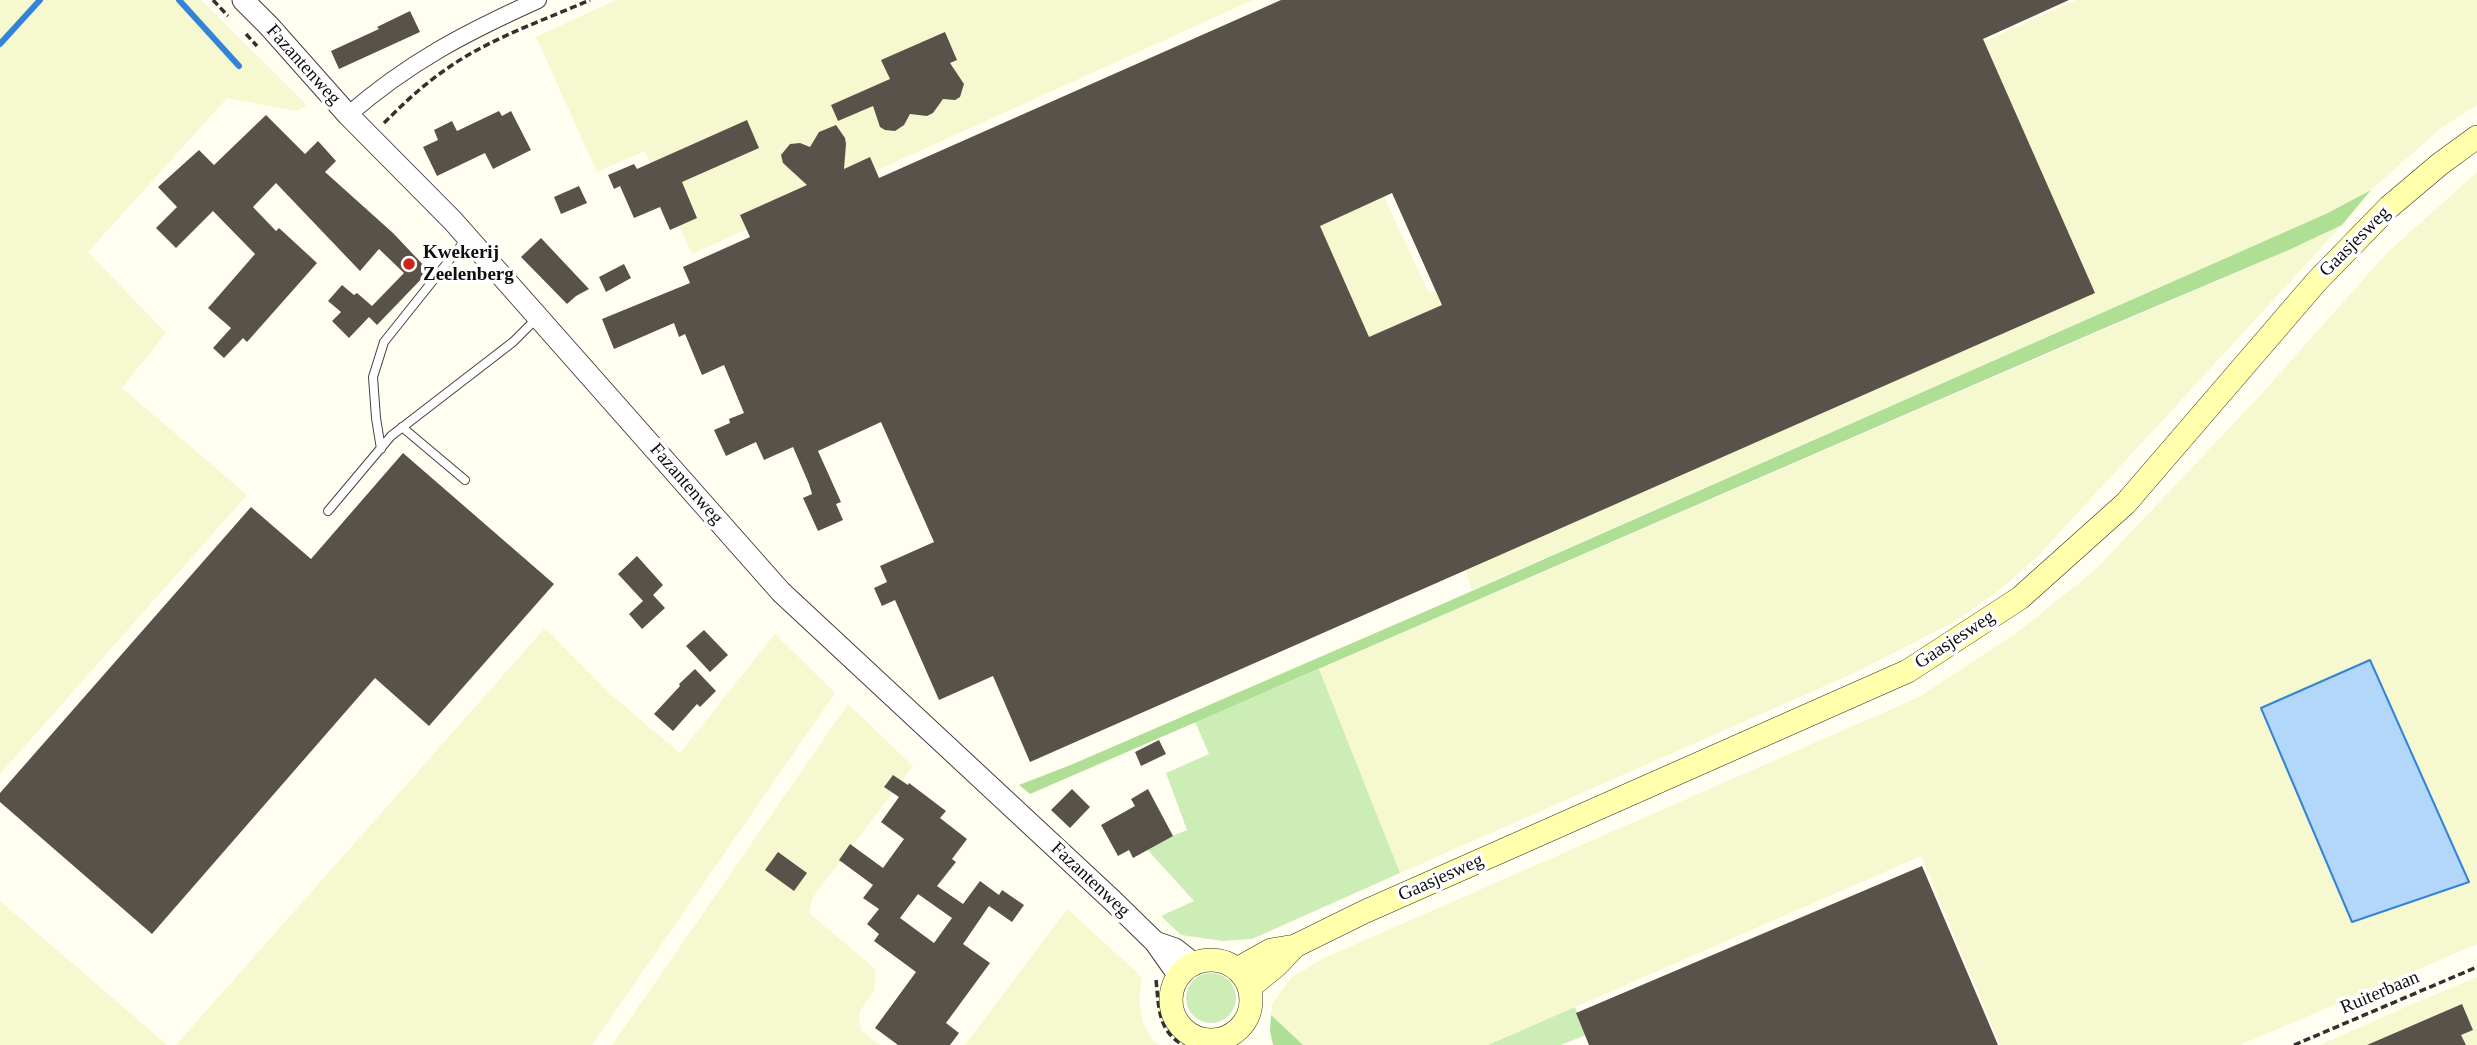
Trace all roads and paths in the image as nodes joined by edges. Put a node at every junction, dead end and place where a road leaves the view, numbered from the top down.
1 (243, 0) edge
2 (538, 0) edge
3 (590, 0) edge
4 (348, 116) junction
5 (370, 137) junction
6 (2477, 137) edge
7 (468, 237) junction
8 (538, 316) junction
9 (402, 428) junction
10 (381, 449) junction
11 (465, 480) dead end
12 (328, 511) dead end
13 (2477, 967) edge
14 (1186, 970) junction
15 (1244, 978) junction
16 (1238, 1038) edge
17 (2294, 1045) edge

1 - 4 street, Fazantenweg
2 - 4 street
3 - 5 path
4 - 5 street, Fazantenweg
5 - 7 street, Fazantenweg
6 - 15 main road, Gaasjesweg
7 - 8 street, Fazantenweg
7 - 10 lane
8 - 9 lane
8 - 14 street, Fazantenweg
9 - 10 lane
9 - 11 lane
10 - 12 lane
13 - 17 path, Ruiterbaan
14 - 15 main road
14 - 16 main road
15 - 16 main road

